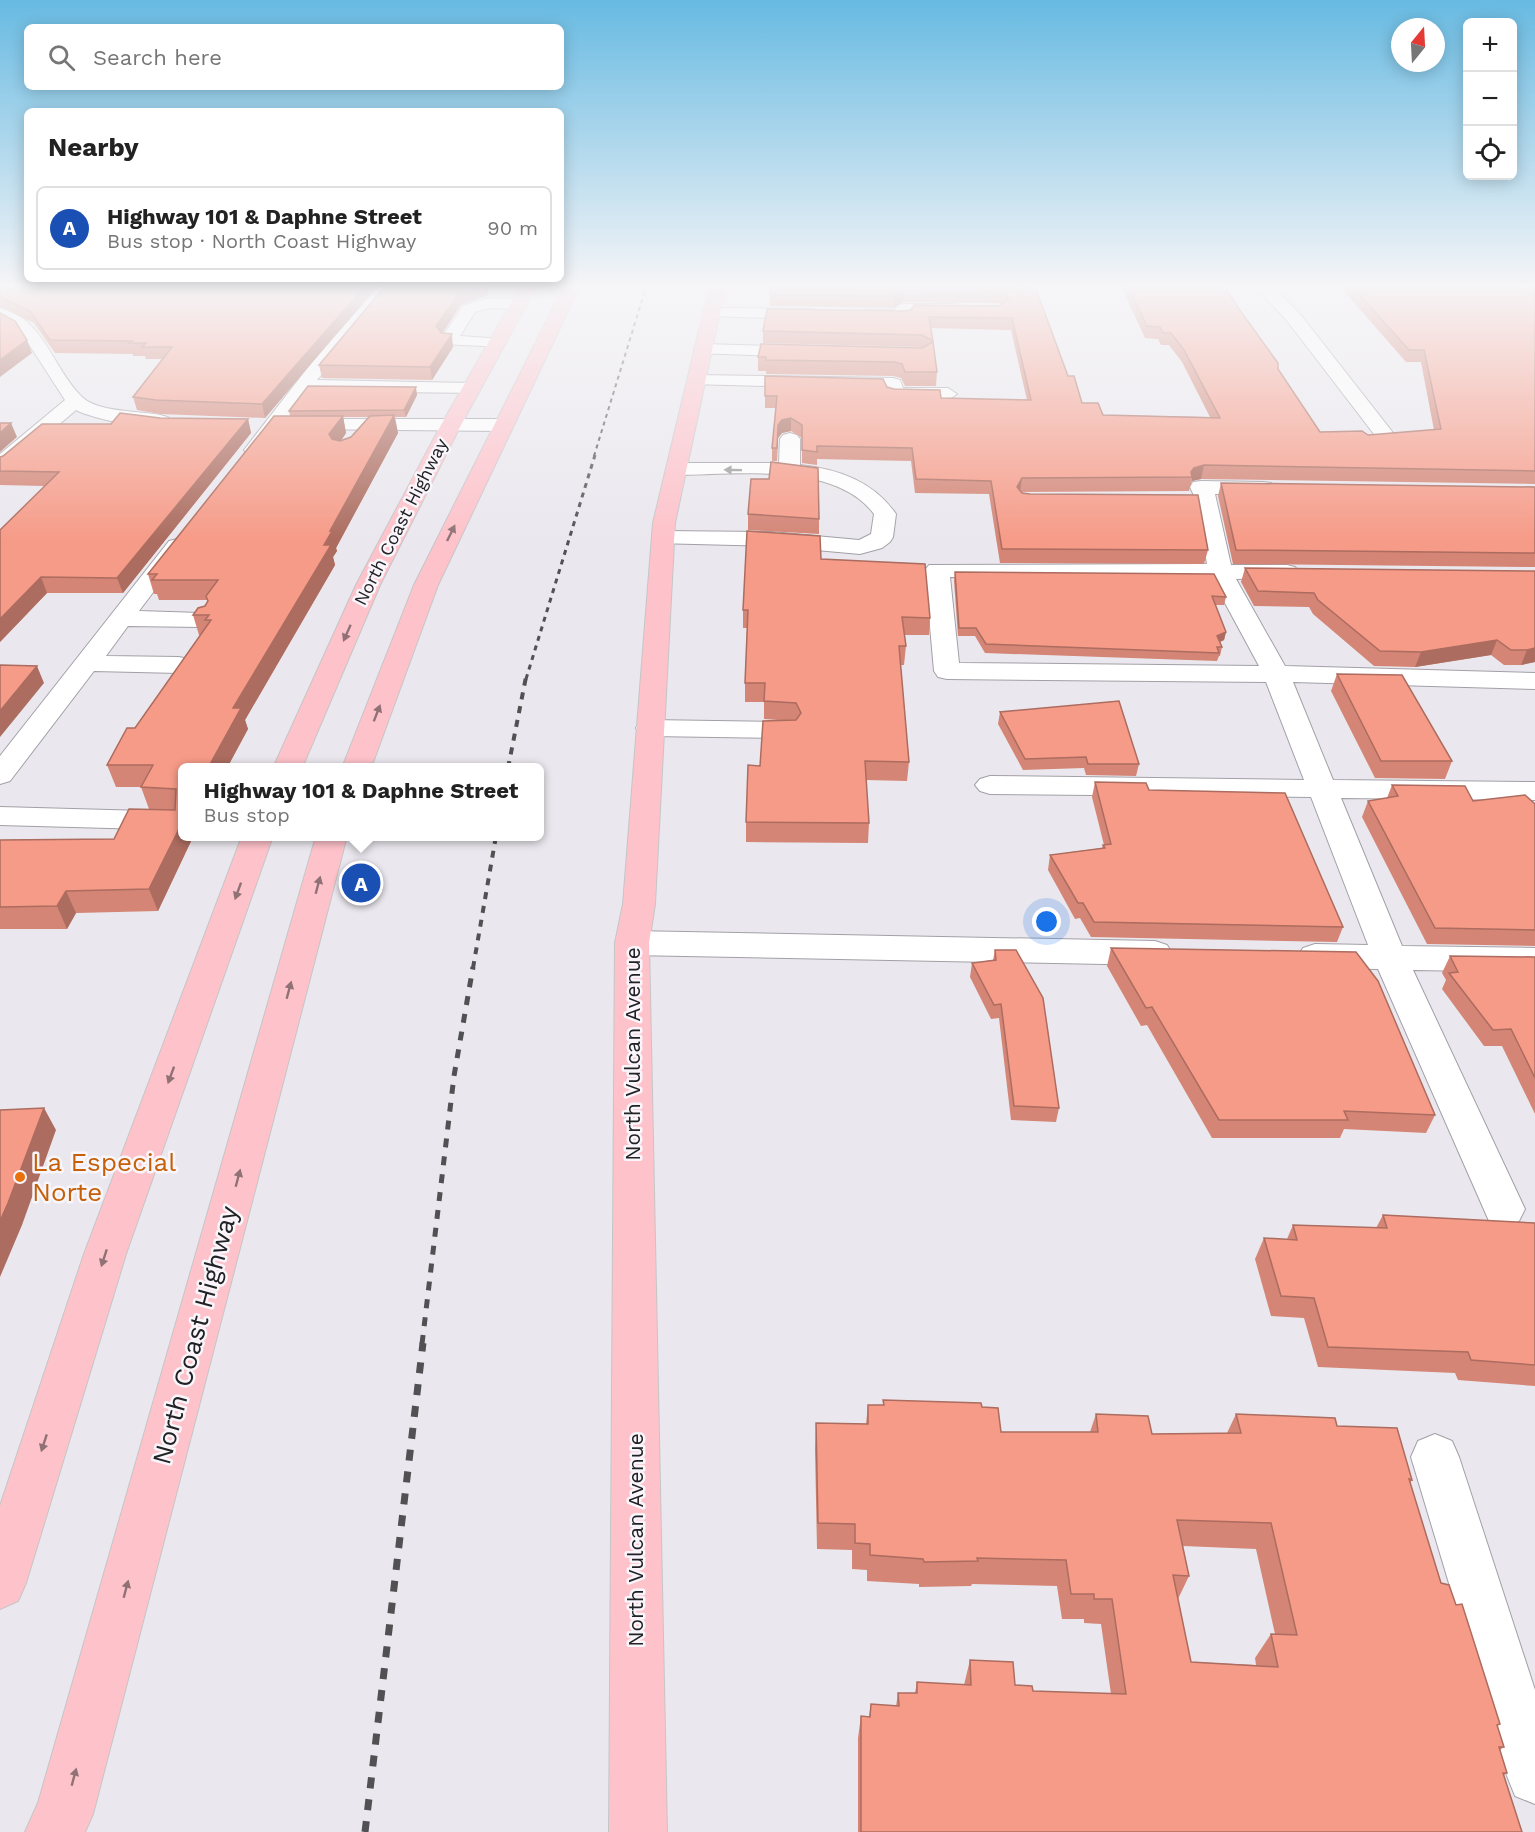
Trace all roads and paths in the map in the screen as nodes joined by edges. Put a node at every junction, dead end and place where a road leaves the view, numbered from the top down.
1 (54, 369) edge
2 (317, 369) edge
3 (482, 369) edge
4 (531, 369) edge
5 (699, 369) edge
6 (746, 369) edge
7 (1334, 369) edge
8 (304, 385) junction
9 (471, 389) junction
10 (948, 394) dead end
11 (75, 401) junction
12 (178, 423) edge
13 (262, 425) junction
14 (366, 425) junction
15 (451, 425) junction
16 (503, 425) junction
17 (1387, 438) edge
18 (790, 439) edge
19 (352, 443) edge
20 (0, 465) edge
21 (676, 469) junction
22 (237, 471) edge
23 (789, 471) junction
24 (1285, 489) edge
25 (193, 526) edge
26 (663, 538) junction
27 (1220, 571) junction
28 (1313, 572) edge
29 (120, 618) junction
30 (200, 620) edge
31 (84, 663) junction
32 (179, 665) edge
33 (1276, 674) junction
34 (1535, 681) edge
35 (650, 728) junction
36 (785, 730) edge
37 (289, 763) edge
38 (359, 763) edge
39 (0, 775) edge
40 (990, 785) dead end
41 (1321, 789) junction
42 (1535, 791) edge
43 (0, 816) edge
44 (178, 821) edge
45 (257, 841) edge
46 (331, 841) edge
47 (632, 943) junction
48 (1188, 953) edge
49 (1283, 955) edge
50 (1390, 957) junction
51 (1535, 960) edge
52 (1504, 1209) dead end
53 (1435, 1457) dead end
54 (0, 1583) edge
55 (1535, 1776) edge
56 (54, 1832) edge
57 (638, 1832) edge

1 - 11 street
2 - 8 street
3 - 9 main road, North Coast Highway
4 - 16 main road
5 - 21 main road, North Vulcan Avenue
6 - 10 street
7 - 17 street
8 - 9 street
8 - 13 street
9 - 15 main road, North Coast Highway
11 - 12 street
11 - 20 street
13 - 14 street
13 - 22 street
14 - 15 street
14 - 19 street
15 - 16 street
15 -> 37 main road, North Coast Highway
38 -> 16 main road
18 - 23 street
23 -> 21 street
21 - 26 main road, North Vulcan Avenue
23 - 26 street
24 - 27 street
25 - 29 street
26 - 35 main road, North Vulcan Avenue
27 - 28 street
27 - 33 street
27 - 33 street
29 - 30 street
29 - 31 street
31 - 32 street
31 - 39 street
33 - 34 street
33 - 41 street
35 - 36 street
35 - 47 main road, North Vulcan Avenue
40 - 41 street
41 - 42 street
41 - 50 street
43 - 44 street
45 -> 54 main road
56 -> 46 main road, North Coast Highway
47 - 48 street
47 - 57 main road, North Vulcan Avenue
49 - 50 street
50 - 51 street
50 - 52 street
53 - 55 street

